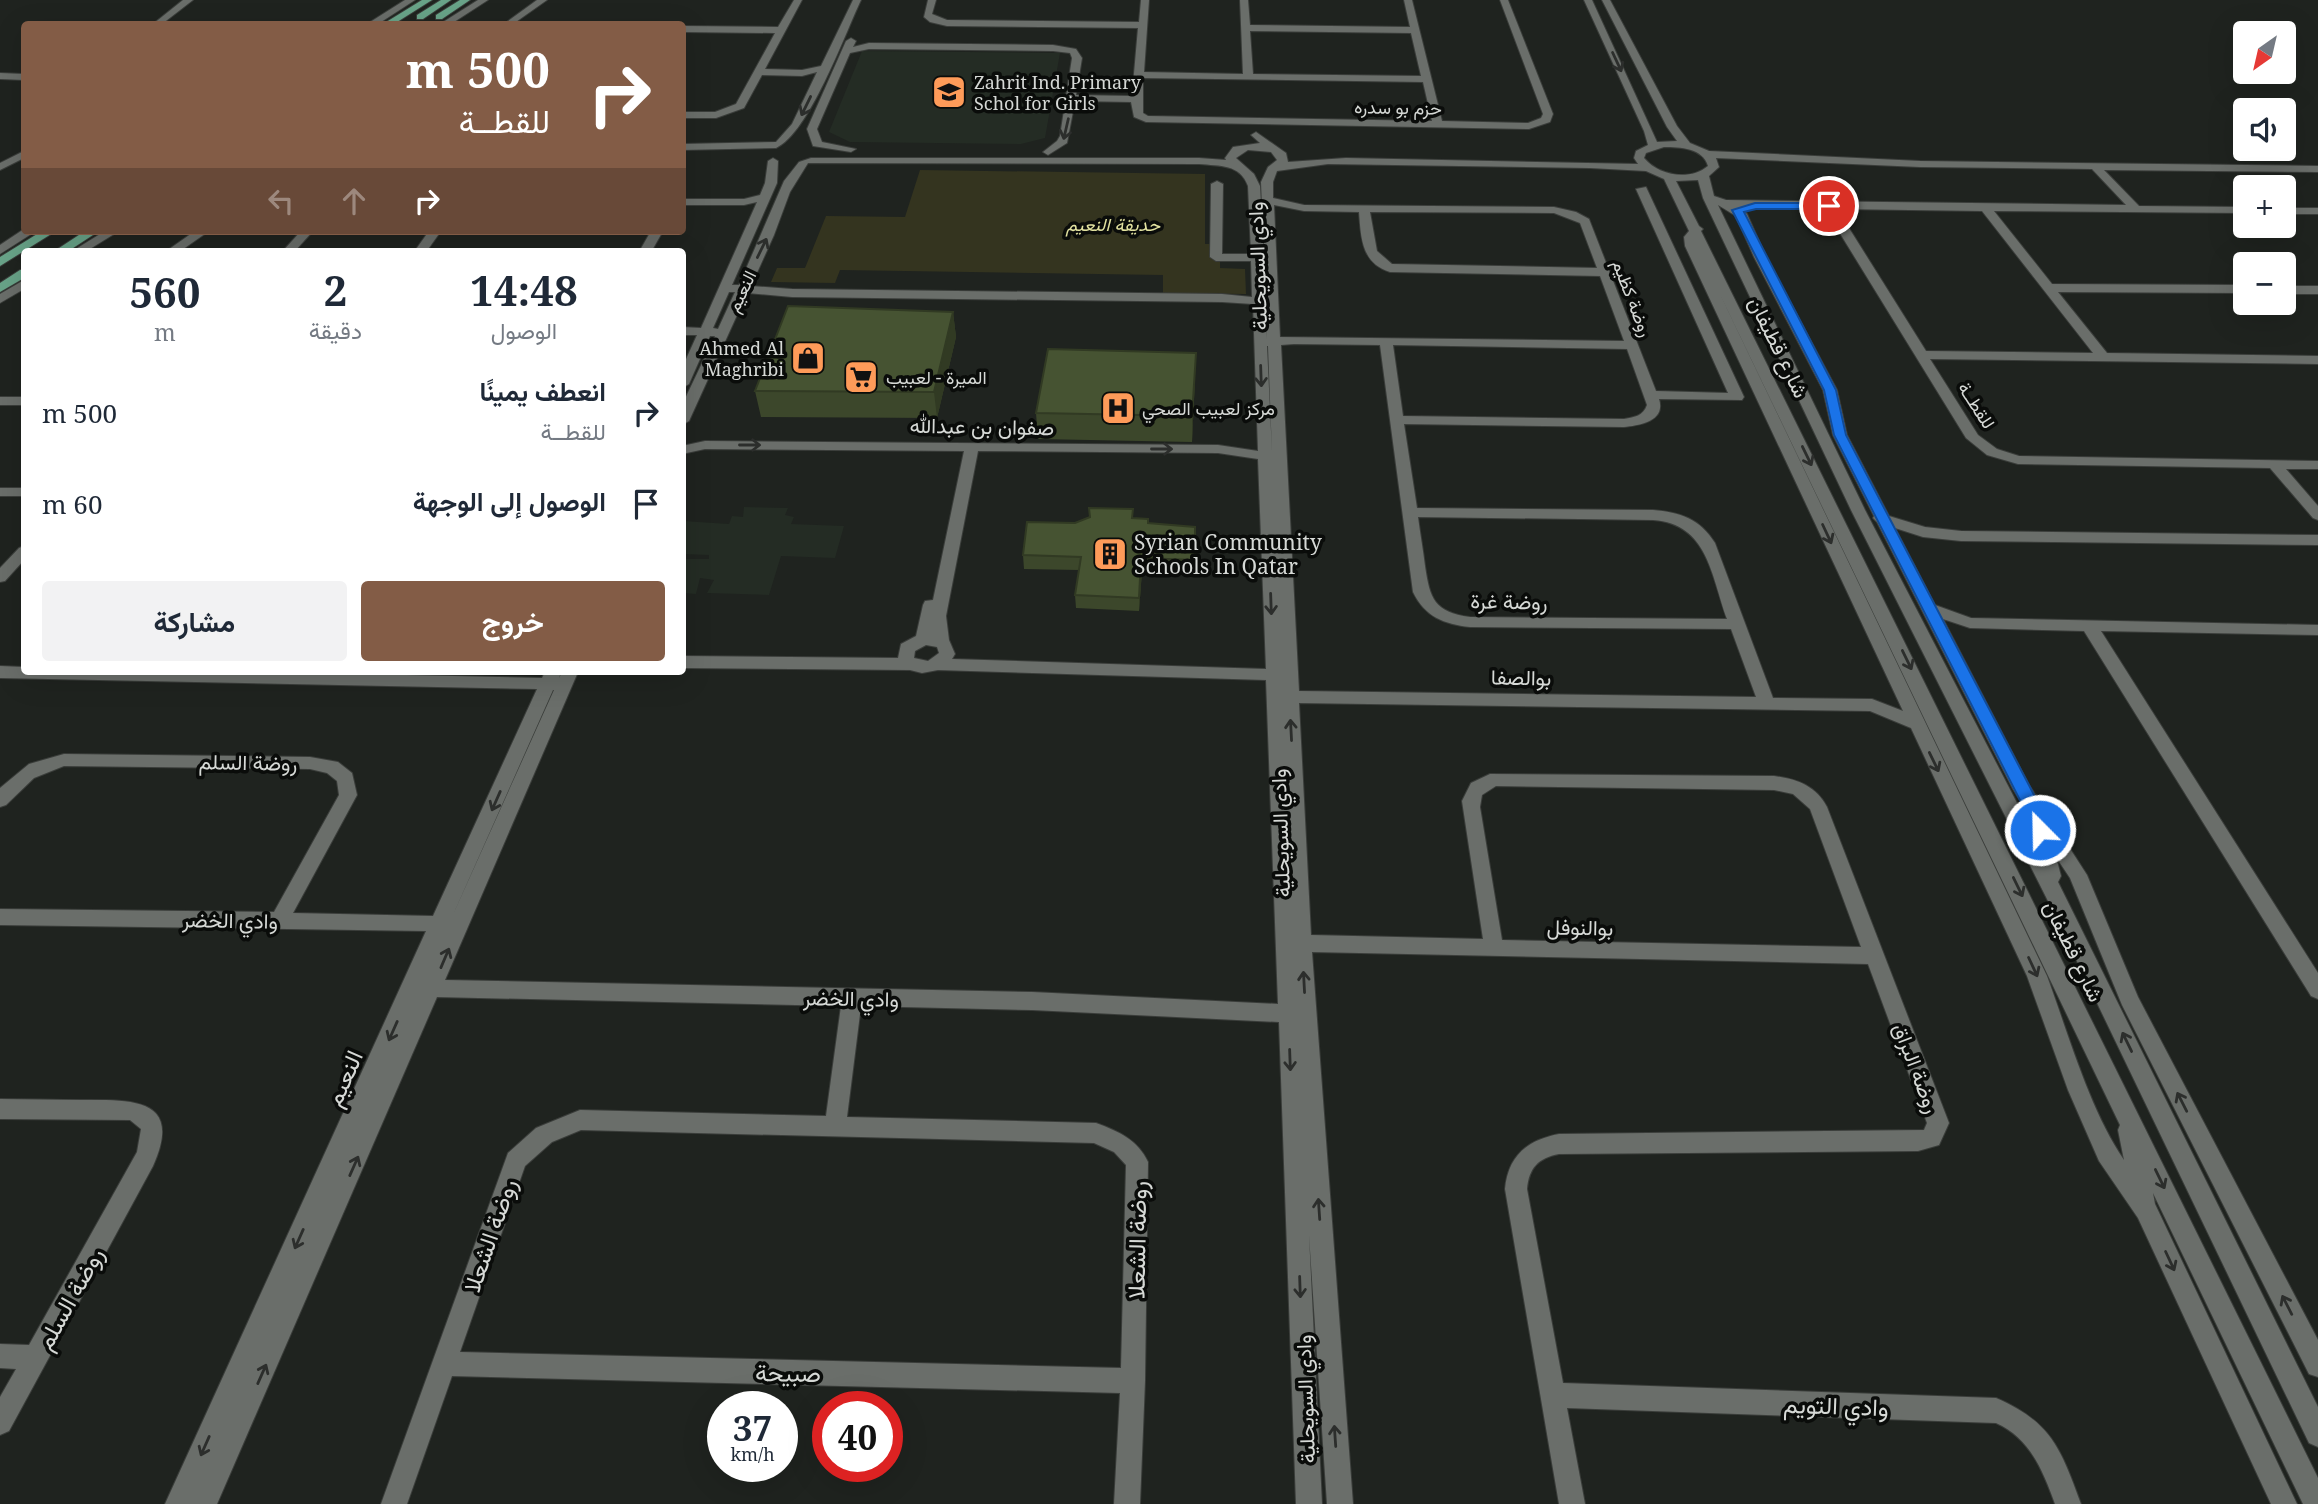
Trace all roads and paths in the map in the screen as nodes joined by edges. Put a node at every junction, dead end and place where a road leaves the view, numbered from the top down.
1 (189, 0) edge
2 (198, 0) edge
3 (411, 0) edge
4 (428, 0) edge
5 (447, 0) edge
6 (466, 0) edge
7 (484, 0) edge
8 (543, 0) edge
9 (798, 0) edge
10 (857, 0) edge
11 (867, 0) edge
12 (932, 0) edge
13 (1145, 0) edge
14 (1244, 0) edge
15 (1408, 0) edge
16 (1504, 0) edge
17 (1588, 0) edge
18 (1606, 0) edge
19 (162, 21) edge
20 (171, 21) edge
21 (377, 21) edge
22 (393, 21) edge
23 (413, 21) edge
24 (433, 21) edge
25 (450, 21) edge
26 (512, 21) edge
27 (1007, 24) junction
28 (1142, 25) junction
29 (1245, 28) junction
30 (686, 29) edge
31 (780, 30) junction
32 (1414, 30) junction
33 (1002, 47) junction
34 (847, 51) junction
35 (824, 68) junction
36 (758, 72) junction
37 (802, 73) junction
38 (1138, 75) junction
39 (0, 76) edge
40 (1248, 76) junction
41 (21, 77) edge
42 (819, 79) junction
43 (1426, 79) junction
44 (1071, 99) junction
45 (1136, 99) junction
46 (686, 115) edge
47 (1256, 123) junction
48 (1438, 125) junction
49 (1256, 135) junction
50 (810, 143) junction
51 (778, 144) junction
52 (1653, 146) junction
53 (1686, 146) junction
54 (686, 147) edge
55 (1240, 149) junction
56 (1048, 152) junction
57 (1706, 154) junction
58 (21, 155) edge
59 (1639, 155) junction
60 (686, 157) edge
61 (747, 158) dead end
62 (1275, 159) junction
63 (769, 160) junction
64 (807, 162) junction
65 (1353, 162) junction
66 (1920, 163) junction
67 (1236, 166) junction
68 (2095, 166) junction
69 (0, 167) edge
70 (1647, 168) junction
71 (2318, 169) edge
72 (1708, 171) junction
73 (1522, 174) dead end
74 (1668, 175) junction
75 (1217, 184) dead end
76 (1642, 189) dead end
77 (686, 202) edge
78 (762, 203) junction
79 (1829, 206) junction
80 (1269, 208) junction
81 (1364, 208) junction
82 (1734, 208) junction
83 (1986, 208) junction
84 (2136, 209) junction
85 (2233, 210) edge
86 (2296, 211) edge
87 (2318, 211) edge
88 (1696, 229) junction
89 (24, 235) edge
90 (44, 235) edge
91 (87, 235) edge
92 (106, 235) edge
93 (197, 235) edge
94 (303, 235) edge
95 (23, 248) edge
96 (65, 248) edge
97 (83, 248) edge
98 (177, 248) edge
99 (292, 248) edge
100 (21, 249) edge
101 (0, 250) edge
102 (1257, 258) junction
103 (0, 262) edge
104 (1605, 272) junction
105 (1745, 272) junction
106 (21, 275) edge
107 (21, 286) edge
108 (0, 288) edge
109 (2049, 288) junction
110 (2233, 289) edge
111 (2296, 290) edge
112 (2318, 290) edge
113 (724, 292) junction
114 (740, 293) junction
115 (0, 299) edge
116 (1265, 299) junction
117 (686, 333) edge
118 (713, 334) junction
119 (1267, 340) junction
120 (1385, 342) junction
121 (1632, 345) junction
122 (1923, 355) junction
123 (2103, 357) junction
124 (2318, 360) edge
125 (686, 378) edge
126 (1799, 383) junction
127 (1651, 395) junction
128 (0, 401) edge
129 (21, 401) edge
130 (1834, 406) junction
131 (686, 410) edge
132 (1398, 420) junction
133 (967, 447) junction
134 (686, 449) edge
135 (1272, 458) junction
136 (2274, 464) junction
137 (2318, 465) edge
138 (0, 492) edge
139 (21, 492) edge
140 (1858, 510) junction
141 (1410, 512) junction
142 (2318, 515) edge
143 (1883, 519) junction
144 (1961, 536) junction
145 (2318, 540) edge
146 (21, 554) edge
147 (1906, 564) junction
148 (0, 577) edge
149 (1928, 608) junction
150 (1970, 622) junction
151 (1736, 624) junction
152 (2088, 624) junction
153 (2317, 631) edge
154 (923, 639) junction
155 (1944, 639) junction
156 (942, 652) junction
157 (686, 655) edge
158 (907, 658) junction
159 (686, 662) edge
160 (1281, 670) junction
161 (0, 672) edge
162 (21, 672) edge
163 (279, 675) edge
164 (559, 678) edge
165 (1898, 687) junction
166 (1282, 697) junction
167 (1767, 703) junction
168 (1872, 705) junction
169 (1915, 723) junction
170 (0, 800) edge
171 (2035, 812) junction
172 (2056, 897) junction
173 (0, 917) edge
174 (279, 921) junction
175 (450, 925) junction
176 (1294, 943) junction
177 (1494, 948) junction
178 (1875, 956) junction
179 (422, 988) junction
180 (2318, 990) edge
181 (852, 998) junction
182 (1297, 1014) junction
183 (2123, 1102) junction
184 (0, 1109) edge
185 (835, 1127) junction
186 (2146, 1210) junction
187 (0, 1356) edge
188 (36, 1357) junction
189 (444, 1364) junction
190 (2318, 1365) edge
191 (1133, 1381) junction
192 (1553, 1395) junction
193 (0, 1422) edge
194 (2318, 1434) edge
195 (178, 1504) edge
196 (204, 1504) edge
197 (394, 1504) edge
198 (1127, 1504) edge
199 (1309, 1504) edge
200 (1340, 1504) edge
201 (1572, 1504) edge
202 (2068, 1504) edge
203 (2284, 1504) edge
204 (2317, 1504) edge

1 - 19 street
2 - 20 street
3 - 21 street
4 - 22 main road
5 - 23 main road
6 - 24 main road
7 - 25 street
8 - 26 street
9 - 31 street
10 - 35 street
11 - 34 street
12 - 27 street
13 - 28 street
14 - 29 street
15 - 32 street
16 - 48 street, حزم بو سدره
17 -> 52 street
18 - 53 street
27 - 28 street
27 - 33 street
28 - 38 street
29 - 32 street
29 - 40 street
30 - 31 street
31 - 36 street
32 - 43 street
33 - 34 street
33 - 44 street
34 - 50 street
35 - 37 street
35 - 42 street
36 - 37 street
36 - 46 street
37 - 42 street
38 - 40 street
38 - 45 street
39 - 41 street
40 - 43 street
42 -> 51 street
43 - 48 street
44 - 45 street
44 -> 56 street
45 - 47 street, حزم بو سدره
47 - 48 street, حزم بو سدره
47 - 49 street
49 - 55 street
49 - 62 street
50 - 51 street
50 - 56 street
50 - 64 street, النعيم
51 - 54 street
51 - 63 street, النعيم
52 - 53 street
52 - 59 street
53 - 57 street
55 - 56 street
55 - 62 street
55 - 67 street
57 - 66 street
57 - 72 street, شارع قطيفان
58 - 69 street
59 - 62 street
59 - 70 street
60 - 61 street
62 - 65 street
62 - 67 street
62 - 80 street, وادي السويحلية
63 - 64 street
63 - 78 street, النعيم
64 - 67 street
114 -> 64 street, النعيم
65 - 70 street
65 - 73 street
66 - 68 street
66 - 72 street
67 - 102 street, وادي السويحلية
68 - 71 street
68 - 84 street
70 - 74 street
72 - 74 street
72 - 82 street, شارع قطيفان
74 - 88 street, شارع قطيفان
75 - 102 street
76 - 127 street
77 - 78 street
78 - 113 street, النعيم
79 - 82 street
79 - 83 street
79 - 122 street, للقطــة
80 - 81 street, روضة كظيم
80 - 116 street, وادي السويحلية
81 - 104 street, روضة كظيم
81 - 104 street
82 - 105 street, شارع قطيفان
82 - 105 street
82 - 130 street, شارع قطيفان
83 - 84 street
83 - 109 street
84 - 85 street
86 - 87 street
88 -> 165 street, شارع قطيفان
88 -> 183 street, شارع قطيفان
89 - 101 street
90 - 95 main road
91 - 96 main road
92 - 97 street
93 - 98 street
94 - 99 street
100 - 103 main road
102 - 116 street, وادي السويحلية
104 - 121 street, روضة كظيم
105 - 126 street, شارع قطيفان
106 - 108 main road
107 - 115 street
109 - 110 street
109 - 123 street
111 - 112 street
113 - 114 street
113 - 118 street, النعيم
114 - 116 street
114 - 118 street, النعيم
116 - 119 street, وادي السويحلية
117 - 118 street
118 - 125 street, النعيم
118 - 131 street, النعيم
119 - 120 street
119 - 135 street, وادي السويحلية
120 - 121 street
120 - 132 street, روضة غرة
121 - 127 street, روضة كظيم
122 - 123 street
122 - 136 street, للقطــة
123 - 124 street
126 - 130 street
126 - 140 street, شارع قطيفان
127 - 132 street
128 - 129 street
130 - 143 street, شارع قطيفان
132 - 141 street, روضة غرة
134 -> 133 street, صفوان بن عبدالله
133 -> 135 street, صفوان بن عبدالله
133 - 154 street
133 - 156 street
135 - 160 street, وادي السويحلية
136 - 137 street, للقطــة
136 - 142 street
138 - 139 street
140 - 143 street
140 - 172 street, شارع قطيفان
141 - 151 street
141 - 151 street, روضة غرة
143 - 144 street
143 - 147 street, شارع قطيفان
144 - 145 street
144 - 147 street
146 - 148 street
147 - 149 street, شارع قطيفان
149 - 150 street
149 - 155 street, شارع قطيفان
150 - 152 street
150 - 155 street
151 - 167 street
152 - 153 street
152 - 180 street
154 - 156 street
154 - 158 street
155 - 171 street, شارع قطيفان
156 - 158 street
156 - 160 street
157 - 158 street
158 - 159 street
160 - 166 street, وادي السويحلية
161 - 162 street
163 - 164 street
164 - 175 street, النعيم
165 - 168 street
165 - 169 street, شارع قطيفان
166 - 167 street, بوالصفا
166 - 176 street, وادي السويحلية
167 - 168 street, بوالصفا
168 - 169 street, بوالصفا
169 -> 186 street, شارع قطيفان
170 - 174 street, روضة السلم
171 - 172 street
190 -> 171 street, شارع قطيفان
194 -> 172 street, شارع قطيفان
173 - 174 street, وادي الخضر
174 - 175 street, وادي الخضر
175 - 179 street, النعيم
176 - 177 street, بوالنوفل
176 - 182 street, وادي السويحلية
177 - 178 street, بوالنوفل
177 - 178 street, روضة البراق
178 - 192 street, روضة البراق
179 - 181 street, وادي الخضر
179 -> 195 street, النعيم
196 -> 179 street, النعيم
181 - 182 street, وادي الخضر
181 - 185 street
182 -> 199 street, وادي السويحلية
200 -> 182 street, وادي السويحلية
183 - 186 street
183 -> 204 street, شارع قطيفان
184 - 188 street, روضة السلم
185 - 189 street, روضة الشعلا
185 - 191 street, روضة الشعلا
186 -> 203 street, شارع قطيفان
187 - 188 street
188 - 193 street, روضة السلم
189 - 191 street, صبيحة
189 - 197 street, روضة الشعلا
191 - 198 street, روضة الشعلا
192 - 201 street, روضة البراق
192 - 202 street, وادي التويم

